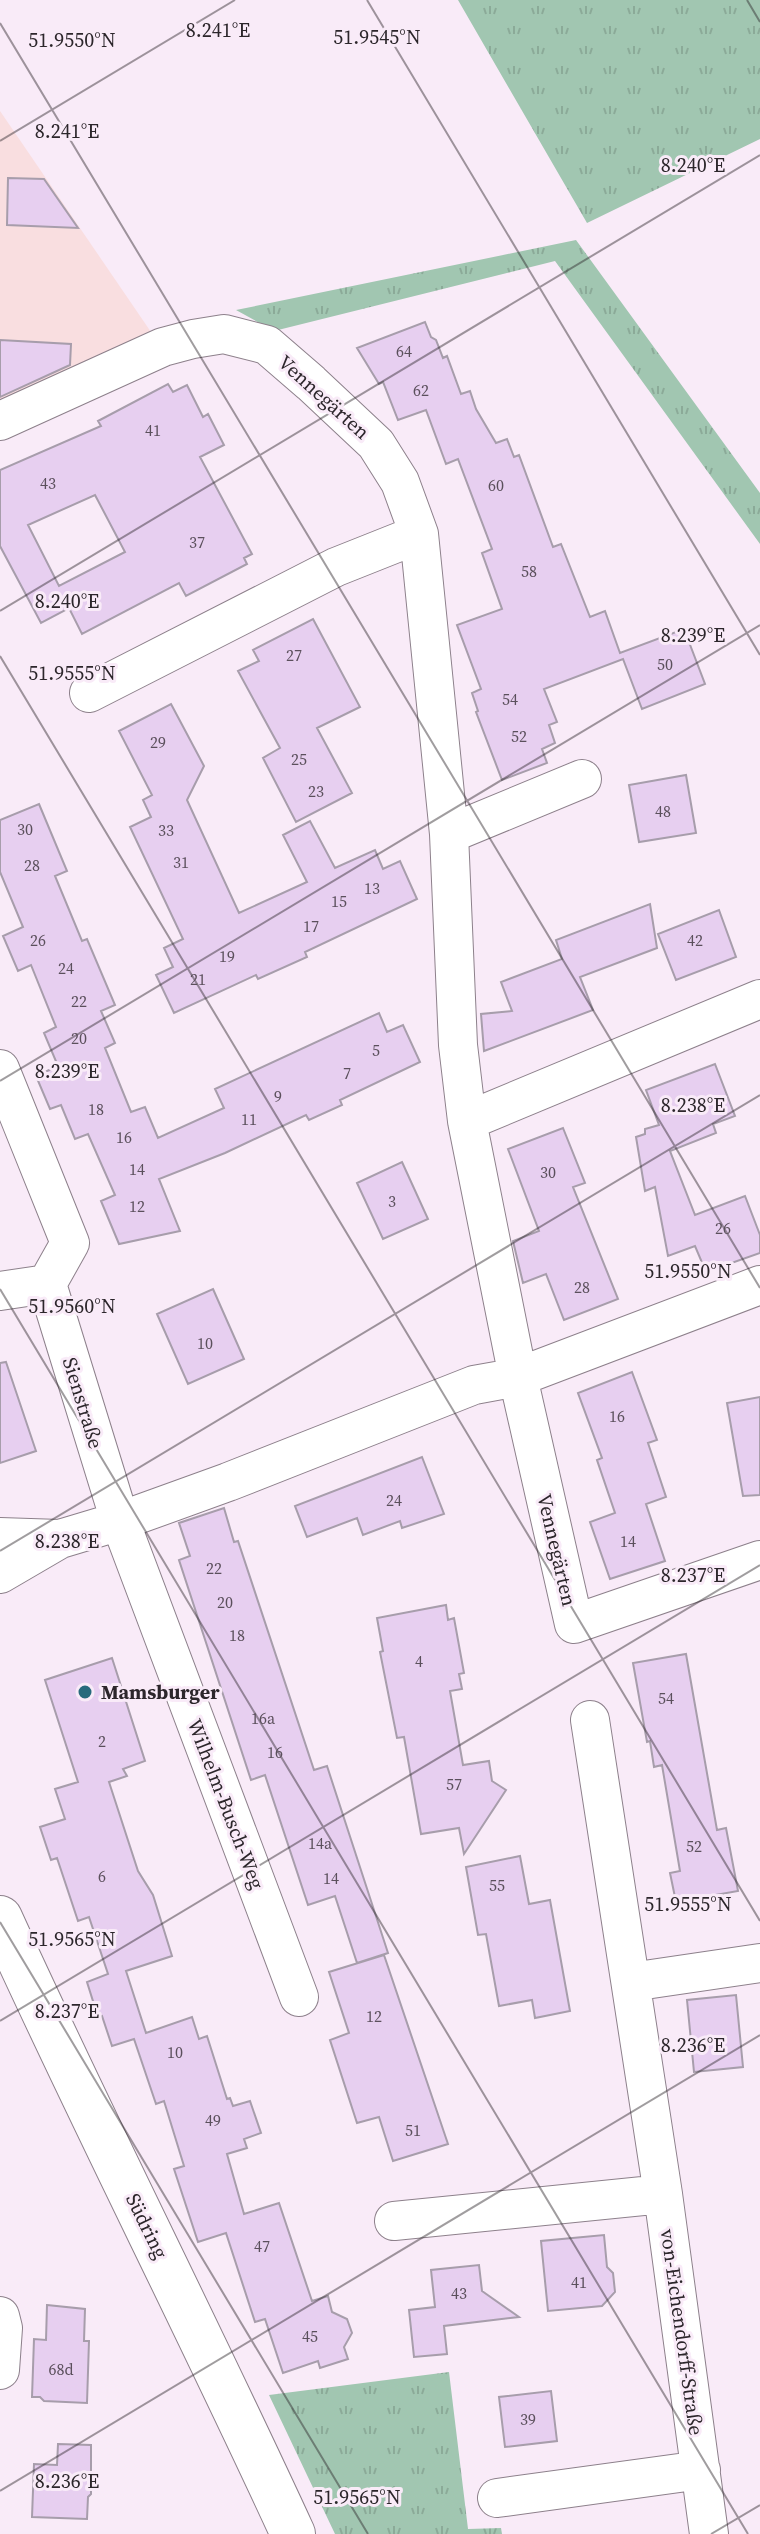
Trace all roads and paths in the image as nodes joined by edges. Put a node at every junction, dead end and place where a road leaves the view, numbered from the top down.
1 (0, 421) edge
2 (419, 534) junction
3 (89, 693) dead end
4 (582, 779) dead end
5 (449, 834) junction
6 (760, 999) edge
7 (0, 1069) edge
8 (467, 1121) junction
9 (47, 1284) junction
10 (760, 1285) edge
11 (0, 1291) edge
12 (518, 1377) junction
13 (120, 1521) junction
14 (0, 1537) edge
15 (60, 1539) junction
16 (760, 1560) edge
17 (0, 1574) edge
18 (590, 1720) dead end
19 (0, 1918) edge
20 (760, 1963) edge
21 (631, 1982) junction
22 (299, 1997) dead end
23 (663, 2194) junction
24 (394, 2221) dead end
25 (0, 2316) edge
26 (0, 2370) edge
27 (701, 2470) junction
28 (497, 2498) dead end
29 (293, 2534) edge
30 (709, 2534) edge

1 - 2 street, Vennegärten
2 - 3 street
2 - 5 street, Vennegärten
4 - 5 street
5 - 8 street, Vennegärten
6 - 8 street
7 - 9 street
8 - 12 street, Vennegärten
9 - 11 street
9 - 13 street, Sienstraße
10 - 12 street
12 - 13 street
12 - 16 street, Vennegärten
13 - 15 street
13 - 22 street, Wilhelm-Busch-Weg
14 - 15 street
15 - 17 street
18 - 21 street, von-Eichendorff-Straße
19 - 29 main road, Südring
20 - 21 street
21 - 23 street, von-Eichendorff-Straße
23 - 24 street
23 - 27 street, von-Eichendorff-Straße
25 - 26 street
27 - 28 street
27 - 30 street, von-Eichendorff-Straße

